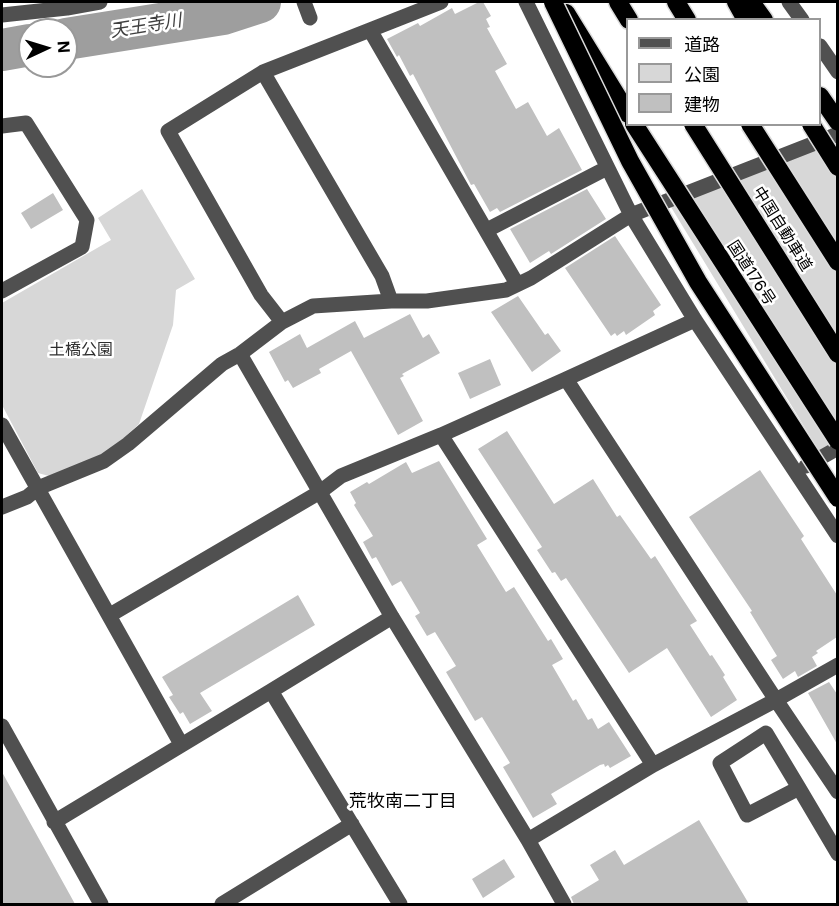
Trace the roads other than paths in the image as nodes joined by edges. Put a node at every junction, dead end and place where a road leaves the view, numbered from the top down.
1 (100, 2) edge
2 (441, 2) edge
3 (526, 2) edge
4 (553, 2) edge
5 (559, 2) edge
6 (618, 2) edge
7 (676, 2) edge
8 (736, 2) edge
9 (751, 2) edge
10 (789, 2) edge
11 (2, 15) edge
12 (628, 18) edge
13 (686, 18) edge
14 (745, 18) edge
15 (763, 18) edge
16 (801, 18) edge
17 (370, 30) junction
18 (821, 49) edge
19 (263, 72) junction
20 (837, 72) edge
21 (821, 99) edge
22 (626, 112) edge
23 (837, 123) edge
24 (2, 126) edge
25 (635, 126) edge
26 (694, 126) edge
27 (751, 126) edge
28 (812, 126) edge
29 (837, 134) edge
30 (837, 167) edge
31 (607, 168) junction
32 (631, 215) junction
33 (488, 230) junction
34 (837, 262) edge
35 (517, 284) junction
36 (2, 291) edge
37 (391, 301) junction
38 (695, 320) junction
39 (282, 322) junction
40 (240, 354) junction
41 (837, 354) edge
42 (566, 379) junction
43 (2, 425) edge
44 (441, 435) junction
45 (837, 441) edge
46 (837, 448) edge
47 (795, 472) junction
48 (38, 488) junction
49 (320, 492) junction
50 (837, 498) edge
51 (2, 507) edge
52 (837, 536) edge
53 (110, 615) junction
54 (392, 617) junction
55 (837, 665) edge
56 (271, 691) junction
57 (776, 700) junction
58 (731, 723) junction
59 (2, 726) edge
60 (181, 744) junction
61 (744, 746) junction
62 (653, 765) junction
63 (799, 788) junction
64 (837, 792) edge
65 (54, 822) junction
66 (352, 824) junction
67 (528, 840) junction
68 (837, 854) edge
69 (244, 899) edge
70 (100, 904) edge
71 (222, 904) edge
72 (400, 904) edge
73 (564, 904) edge

1 - 11 street
2 - 17 street
3 - 31 street
4 - 50 highway, bridge
5 - 22 highway
6 - 12 highway
7 - 13 highway
8 - 14 highway
9 - 15 highway
10 - 16 street
17 - 19 street
17 - 33 street
18 - 20 street
19 - 37 street
19 - 39 street
21 - 23 highway
24 - 36 street
25 - 45 highway, 国道176号, bridge
26 - 41 highway, 中国自動車道, bridge
27 - 34 highway, 中国自動車道, bridge
28 - 30 highway, bridge
29 - 32 street
31 - 32 street
31 - 33 street
32 - 35 street
32 - 38 street
33 - 35 street
35 - 37 street
37 - 39 street
38 - 42 street
38 - 47 street
39 - 40 street
40 - 48 street
40 - 49 street
42 - 44 street
42 - 57 street
43 - 48 street
44 - 49 street
44 - 62 street
46 - 47 street
47 - 52 street
48 - 51 street
48 - 53 street
49 - 53 street
49 - 54 street
53 - 60 street
54 - 56 street
54 - 67 street
55 - 57 street
56 - 60 street
56 - 66 street
57 - 58 street
57 - 64 street
58 - 61 street
58 - 62 street
59 - 65 street
60 - 65 street
61 - 63 street
61 - 63 street
62 - 67 street
63 - 68 street
65 - 70 street
66 - 69 street
66 - 72 street
67 - 73 street
69 - 71 street

